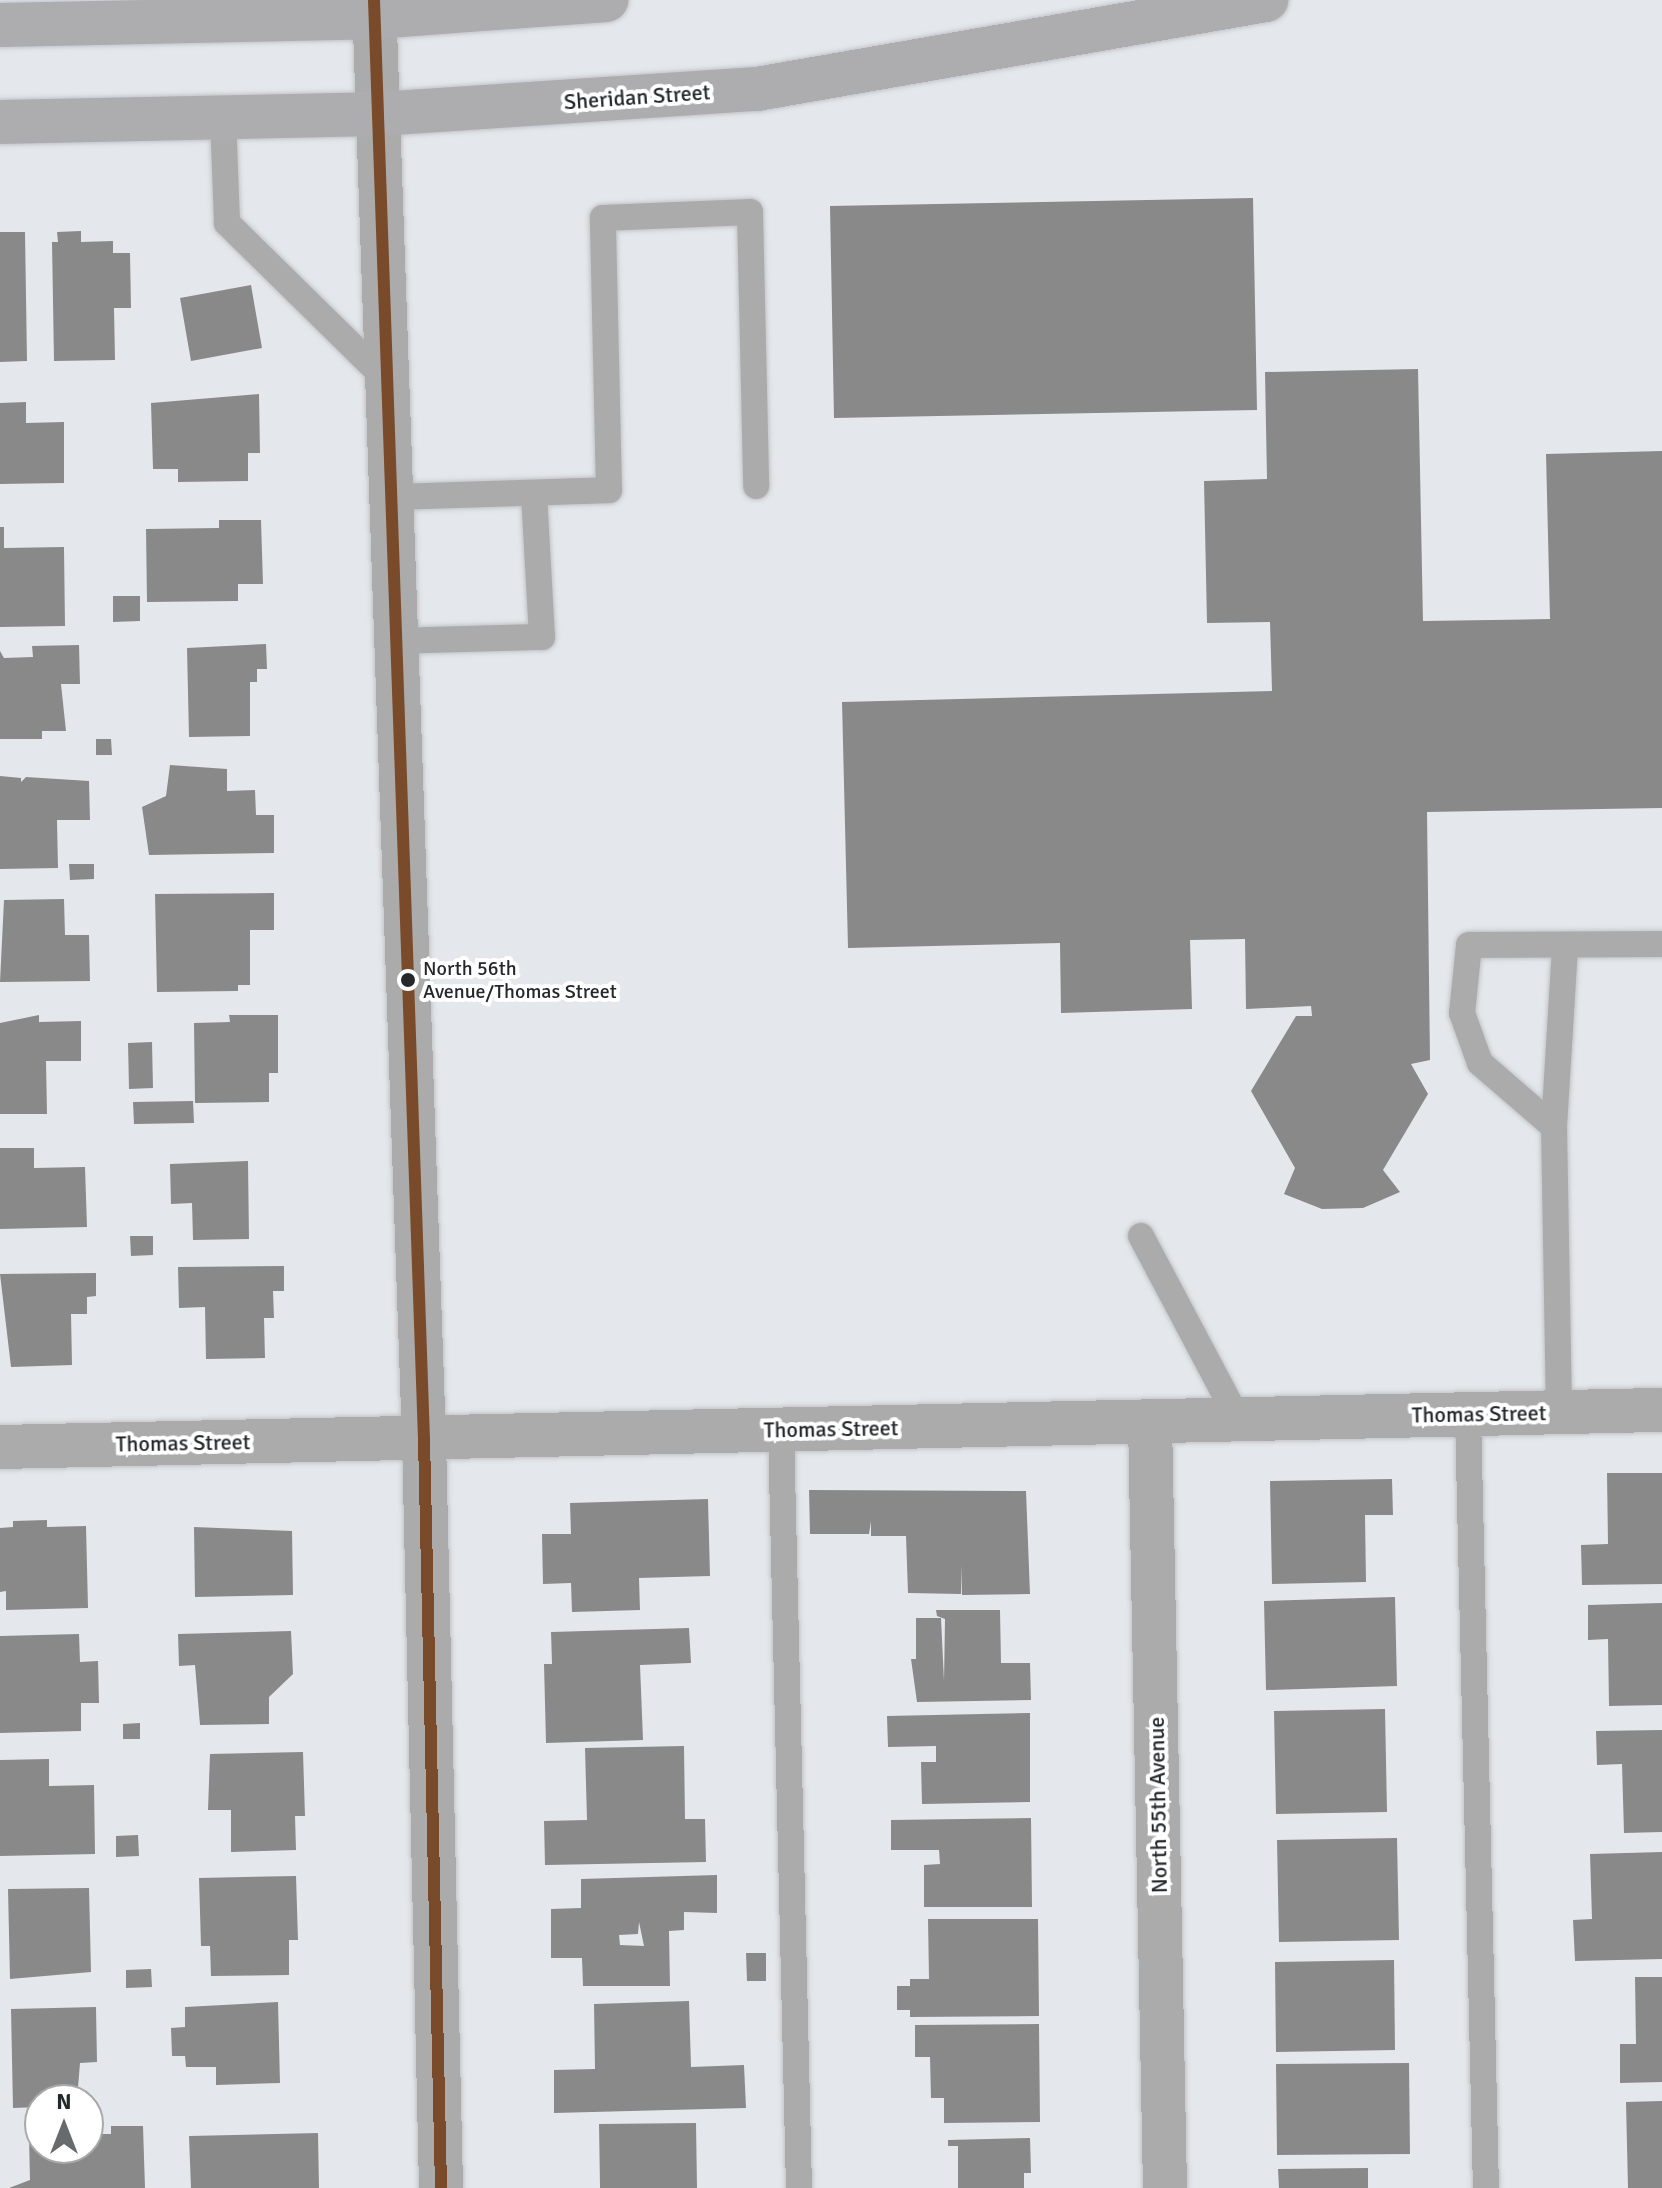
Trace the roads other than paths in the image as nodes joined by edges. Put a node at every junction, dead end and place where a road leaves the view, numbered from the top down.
1 (606, 0) edge
2 (1264, 0) edge
3 (374, 8) edge
4 (19, 17) edge
5 (378, 114) junction
6 (223, 117) junction
7 (0, 122) edge
8 (387, 380) junction
9 (756, 486) dead end
10 (534, 493) junction
11 (391, 497) junction
12 (396, 641) junction
13 (1662, 944) edge
14 (1565, 945) junction
15 (1554, 1127) junction
16 (1141, 1236) dead end
17 (1662, 1410) edge
18 (1559, 1412) junction
19 (1468, 1415) junction
20 (1238, 1419) junction
21 (1150, 1421) junction
22 (781, 1430) junction
23 (424, 1438) junction
24 (0, 1447) edge
25 (441, 2188) edge
26 (799, 2188) edge
27 (1165, 2188) edge
28 (1486, 2188) edge

1 - 3 main road
2 - 5 main road, Sheridan Street
3 - 4 main road
3 - 5 street
5 - 6 main road, Sheridan Street
5 - 8 street
6 - 7 main road, Sheridan Street
6 - 8 lane
8 - 11 street
9 - 10 lane
10 - 11 lane
10 - 12 lane
11 - 12 street
12 - 23 street
13 - 14 lane
14 - 15 lane
14 - 15 lane
15 - 18 lane
16 - 20 lane
17 - 18 street, Thomas Street
18 - 19 street, Thomas Street
19 - 20 street, Thomas Street
19 - 28 lane
20 - 21 street, Thomas Street
21 - 22 street, Thomas Street
21 - 27 street, North 55th Avenue
22 - 23 street, Thomas Street
22 - 26 lane
23 - 24 street, Thomas Street
23 - 25 street

